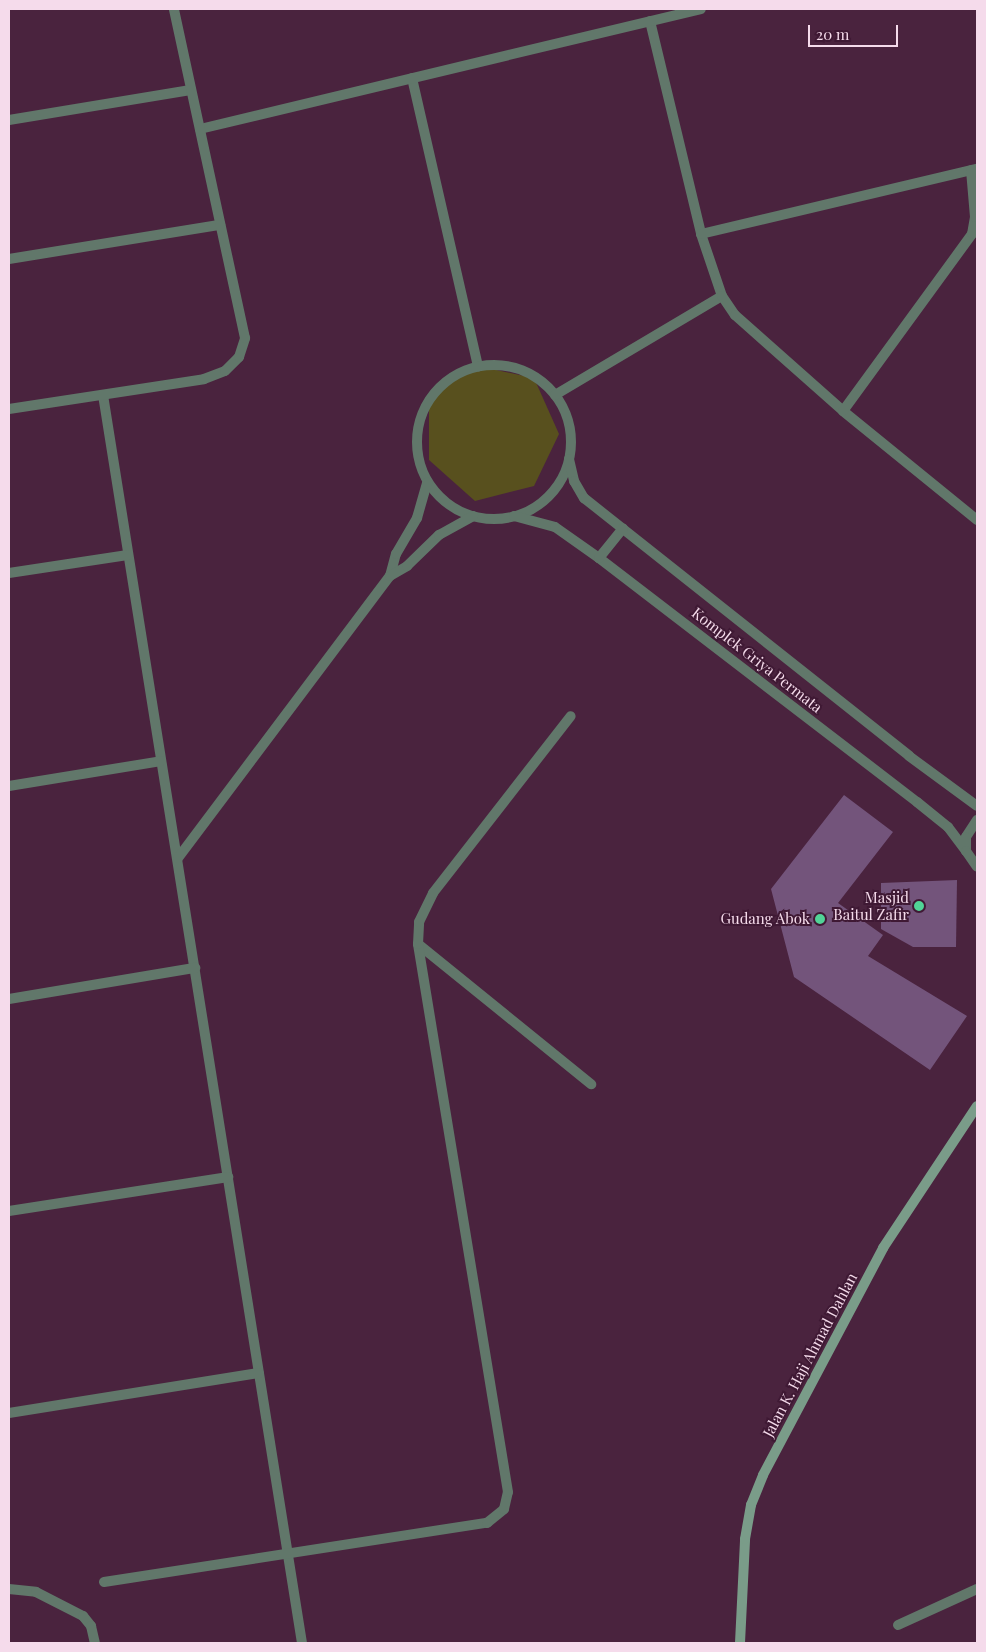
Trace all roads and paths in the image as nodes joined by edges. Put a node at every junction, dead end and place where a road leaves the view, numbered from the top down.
1 (174, 9) edge
2 (701, 9) edge
3 (650, 21) junction
4 (412, 78) junction
5 (191, 90) junction
6 (9, 120) edge
7 (200, 129) junction
8 (974, 169) edge
9 (220, 225) junction
10 (701, 234) junction
11 (9, 259) edge
12 (722, 296) junction
13 (478, 367) junction
14 (103, 395) junction
15 (555, 395) junction
16 (9, 409) edge
17 (843, 411) junction
18 (569, 459) junction
19 (427, 482) junction
20 (473, 516) junction
21 (514, 516) junction
22 (977, 520) edge
23 (623, 528) junction
24 (128, 555) junction
25 (599, 558) junction
26 (9, 573) edge
27 (390, 576) junction
28 (571, 716) dead end
29 (161, 761) junction
30 (9, 786) edge
31 (977, 806) edge
32 (977, 820) edge
33 (966, 852) junction
34 (178, 858) junction
35 (977, 867) edge
36 (418, 944) junction
37 (195, 968) junction
38 (9, 999) edge
39 (591, 1084) dead end
40 (977, 1106) edge
41 (228, 1177) junction
42 (9, 1212) edge
43 (259, 1373) junction
44 (9, 1413) edge
45 (288, 1554) junction
46 (104, 1582) dead end
47 (9, 1589) edge
48 (977, 1589) edge
49 (898, 1625) dead end
50 (95, 1643) edge
51 (302, 1643) edge
52 (740, 1643) edge

1 - 5 street
2 - 3 street
3 - 4 street
3 - 10 street
4 - 7 street
4 - 13 street
5 - 6 street
5 - 7 street
7 - 9 street
8 - 10 street
8 - 17 street
9 - 11 street
9 - 14 street
10 - 12 street
12 - 15 street
12 - 17 street
13 - 15 street
13 - 19 street
14 - 16 street
14 - 24 street
15 - 18 street
17 - 22 street
18 - 21 street
18 - 23 street, Komplek Griya Permata
19 - 20 street
19 - 27 street
20 - 21 street
20 - 27 street
21 - 25 street, Komplek Griya Permata
23 - 25 street
23 - 31 street, Komplek Griya Permata
24 - 26 street
24 - 29 street
25 - 33 street, Komplek Griya Permata
27 - 34 street
28 - 36 street
29 - 30 street
29 - 34 street
32 - 33 street
33 - 35 street, Komplek Griya Permata
34 - 37 street
36 - 39 street
36 - 45 street
37 - 38 street
37 - 41 street
40 - 52 main road, Jalan K. Haji Ahmad Dahlan
41 - 42 street
41 - 43 street
43 - 44 street
43 - 45 street
45 - 46 street
45 - 51 street
47 - 50 street
48 - 49 street

